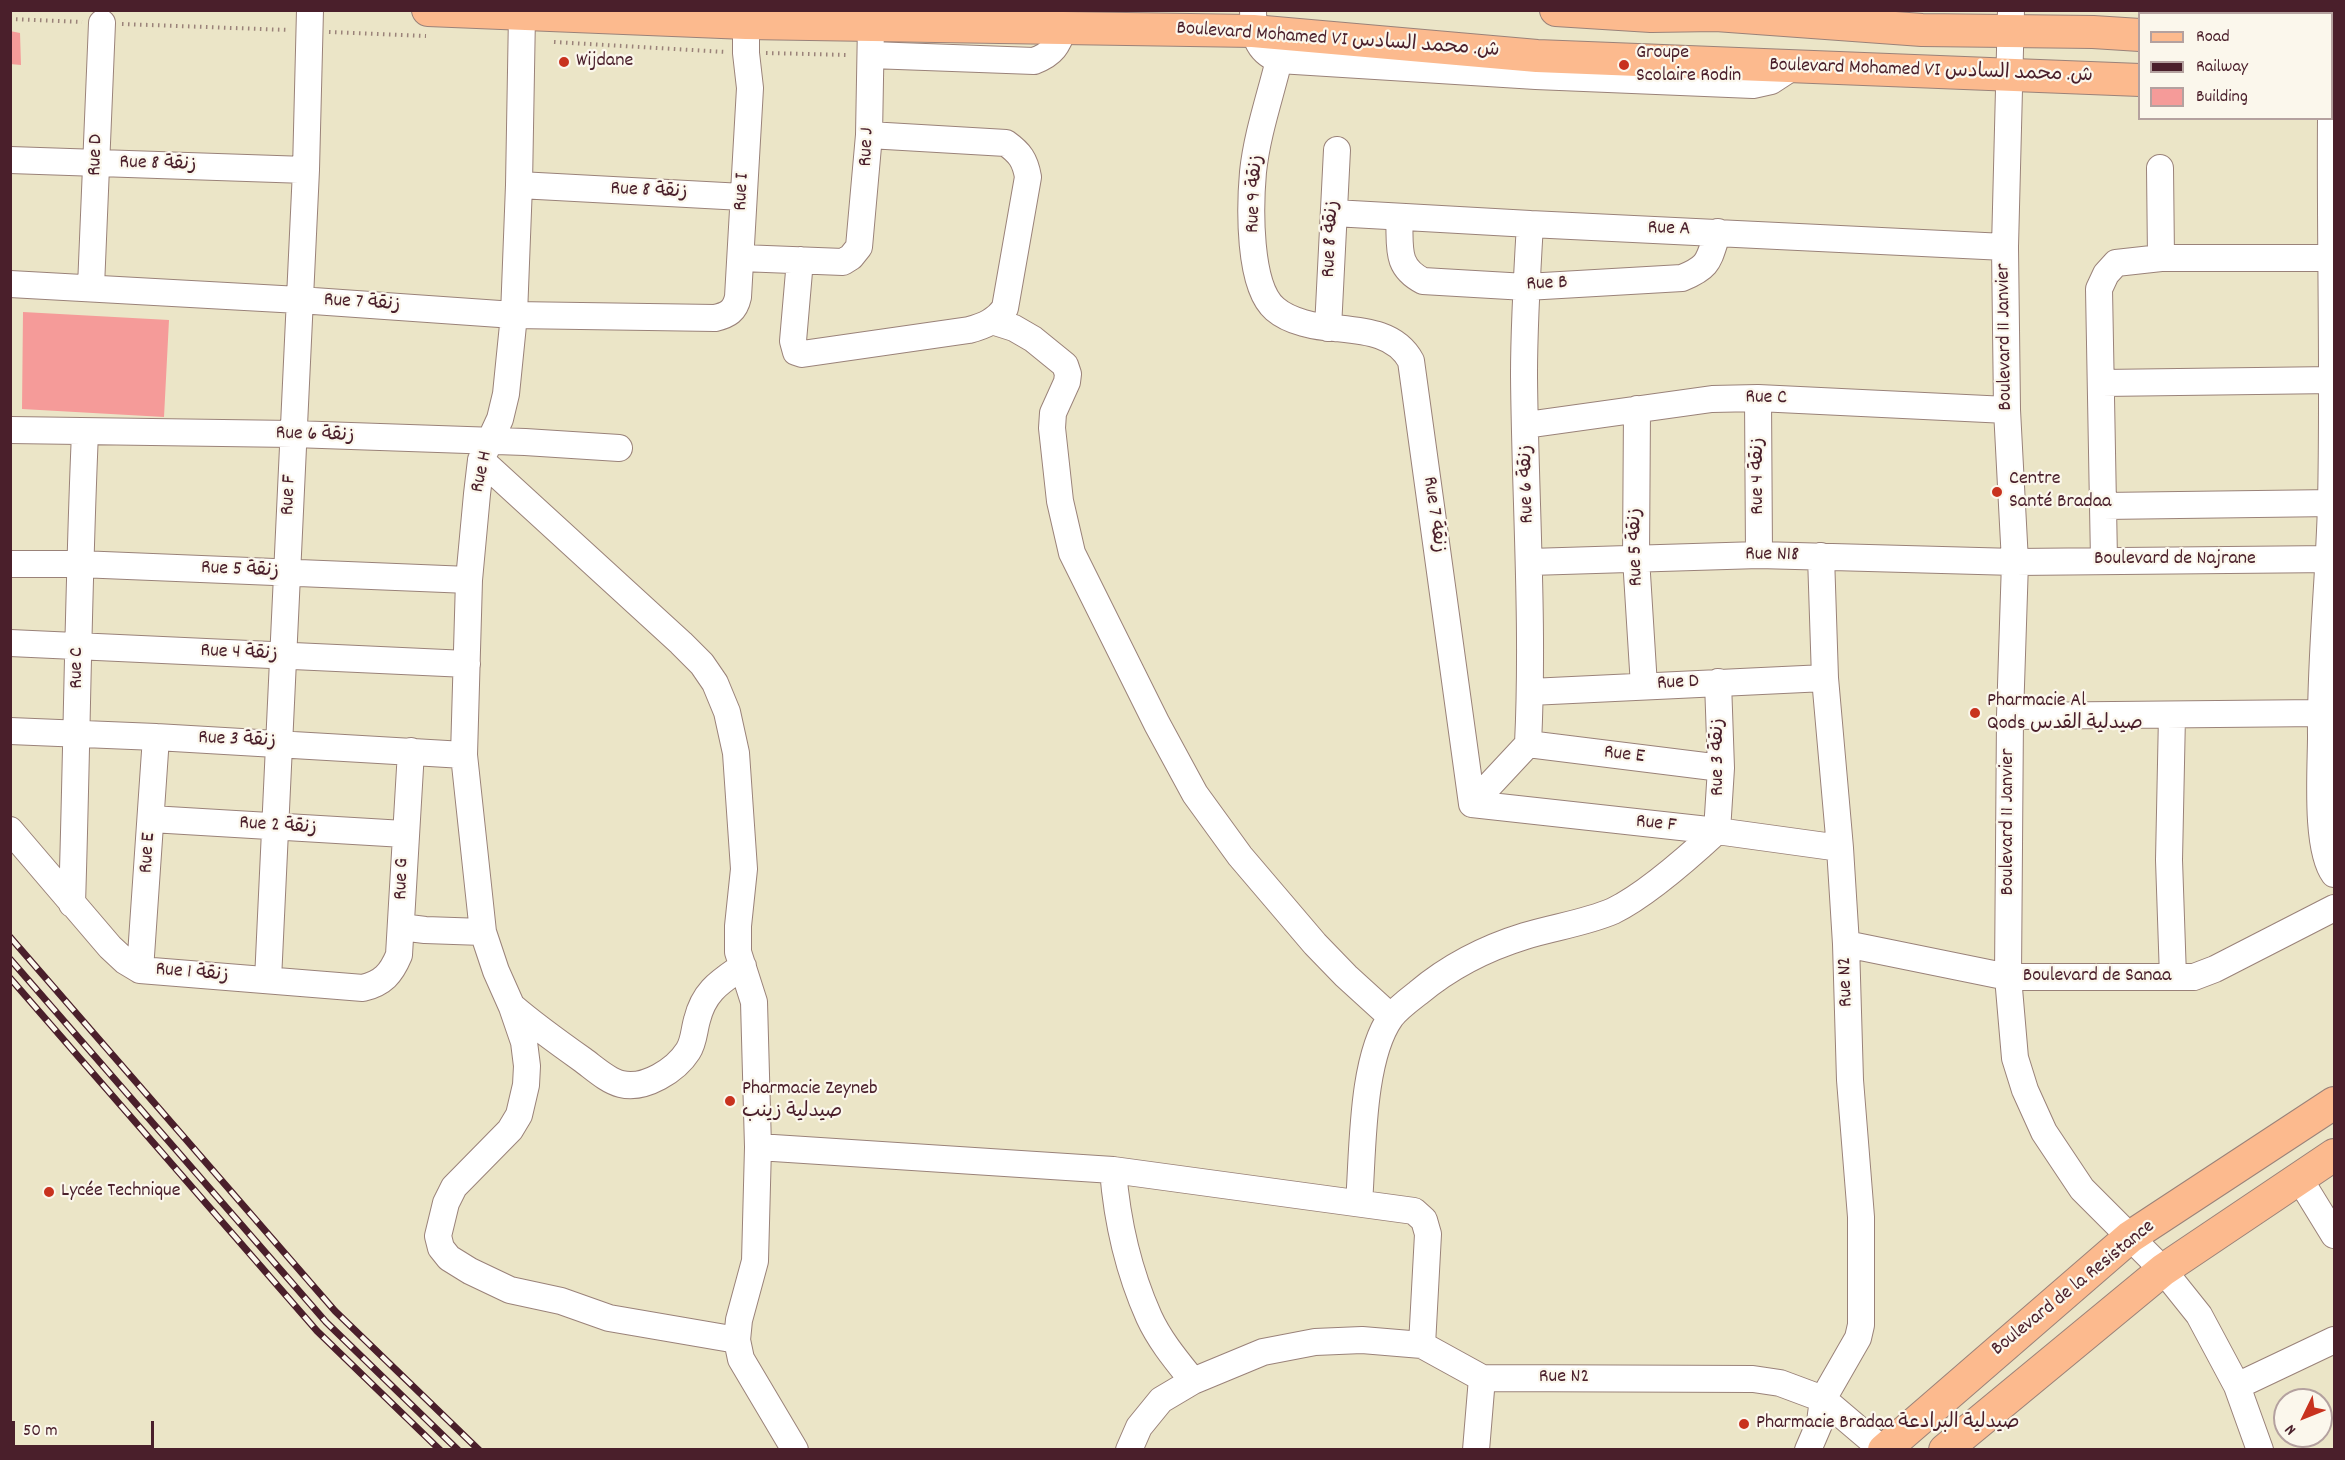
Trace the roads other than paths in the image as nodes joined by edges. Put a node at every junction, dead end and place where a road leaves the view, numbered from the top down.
1 (310, 10) edge
2 (428, 10) edge
3 (1557, 11) edge
4 (1717, 13) edge
5 (522, 14) junction
6 (1911, 20) edge
7 (1253, 21) edge
8 (2010, 21) edge
9 (102, 23) dead end
10 (870, 24) junction
11 (1064, 27) junction
12 (746, 29) edge
13 (2138, 35) edge
14 (871, 55) junction
15 (1279, 60) junction
16 (1537, 66) junction
17 (2009, 76) junction
18 (2138, 80) edge
19 (2331, 120) edge
20 (869, 135) junction
21 (1337, 150) dead end
22 (10, 159) edge
23 (96, 163) junction
24 (2160, 168) dead end
25 (306, 170) junction
26 (519, 185) junction
27 (743, 197) junction
28 (1334, 213) junction
29 (1399, 217) junction
30 (1530, 224) junction
31 (1718, 232) junction
32 (2005, 246) junction
33 (741, 258) junction
34 (2160, 258) junction
35 (2332, 258) edge
36 (800, 260) junction
37 (10, 284) edge
38 (91, 287) junction
39 (1526, 287) junction
40 (299, 300) junction
41 (514, 315) junction
42 (715, 318) joint
43 (1288, 318) joint
44 (992, 321) junction
45 (1328, 328) junction
46 (2333, 380) edge
47 (2102, 383) junction
48 (1758, 398) junction
49 (1637, 409) junction
50 (2007, 410) junction
51 (1526, 425) junction
52 (10, 430) edge
53 (85, 433) junction
54 (293, 434) junction
55 (619, 448) dead end
56 (485, 451) junction
57 (2333, 503) edge
58 (2103, 506) junction
59 (1760, 555) junction
60 (1821, 556) junction
61 (1636, 558) junction
62 (2332, 559) edge
63 (2103, 560) junction
64 (1530, 562) junction
65 (2015, 562) junction
66 (10, 564) edge
67 (79, 564) junction
68 (287, 573) junction
69 (469, 580) junction
70 (10, 643) edge
71 (78, 646) junction
72 (282, 657) junction
73 (467, 664) junction
74 (1825, 678) junction
75 (1718, 682) junction
76 (1644, 686) junction
77 (1530, 692) junction
78 (2320, 713) junction
79 (2172, 715) junction
80 (2010, 716) junction
81 (10, 731) edge
82 (78, 733) junction
83 (156, 737) junction
84 (279, 744) junction
85 (1528, 744) junction
86 (411, 751) junction
87 (464, 754) junction
88 (1721, 768) junction
89 (1472, 804) junction
90 (151, 819) junction
91 (275, 826) junction
92 (10, 830) edge
93 (1717, 831) junction
94 (404, 834) junction
95 (1840, 848) junction
96 (2334, 874) edge
97 (72, 904) junction
98 (2334, 908) edge
99 (401, 927) junction
100 (483, 932) junction
101 (1846, 944) junction
102 (743, 966) junction
103 (140, 970) junction
104 (2008, 977) junction
105 (2173, 978) junction
106 (268, 980) junction
107 (363, 988) joint
108 (512, 1007) junction
109 (1391, 1017) junction
110 (2334, 1103) edge
111 (758, 1147) junction
112 (2334, 1155) edge
113 (1113, 1170) junction
114 (2299, 1178) junction
115 (1359, 1203) junction
116 (2334, 1235) edge
117 (2130, 1237) junction
118 (2163, 1270) junction
119 (736, 1340) junction
120 (2334, 1340) edge
121 (1422, 1345) junction
122 (1482, 1378) junction
123 (1193, 1381) junction
124 (2238, 1386) junction
125 (1824, 1399) junction
126 (1128, 1448) edge
127 (795, 1449) edge
128 (1476, 1449) edge
129 (1808, 1449) edge
130 (1883, 1449) edge
131 (1945, 1449) edge
132 (2260, 1449) edge

1 - 25 street, Rue F
2 - 5 main road, Boulevard Mohamed VI ش. محمد السادس
3 - 4 main road
4 - 6 main road
5 - 12 main road, Boulevard Mohamed VI ش. محمد السادس
5 - 26 street, Rue H
6 - 8 main road
7 - 11 main road, Boulevard Mohamed VI ش. محمد السادس
7 - 15 street
7 - 16 main road, Boulevard Mohamed VI ش. محمد السادس
8 - 13 main road
8 - 17 street, Boulevard 11 Janvier
9 - 23 street, Rue D
10 - 11 main road, Boulevard Mohamed VI ش. محمد السادس
10 - 12 main road, Boulevard Mohamed VI ش. محمد السادس
10 - 14 street, Rue J
11 - 14 street
12 - 27 street, Rue I
14 - 20 street, Rue J
15 - 16 street
15 - 43 street, Rue 9 زنقة
16 - 17 main road, Boulevard Mohamed VI ش. محمد السادس
17 - 18 main road, Boulevard Mohamed VI ش. محمد السادس
17 - 32 street, Boulevard 11 Janvier
19 - 35 street
20 - 36 street, Rue J
20 - 44 street
21 - 28 street, Rue 8 زنقة
22 - 23 street, Rue 8 زنقة
23 - 25 street, Rue 8 زنقة
23 - 38 street, Rue D
24 - 34 street
25 - 40 street, Rue F
26 - 27 street, Rue 8 زنقة
26 - 41 street, Rue H
27 - 33 street, Rue I
28 - 29 street, Rue A
28 - 45 street, Rue 8 زنقة
29 - 30 street, Rue A
29 - 39 street, Rue B
30 - 31 street, Rue A
30 - 39 street, Rue 6 زنقة
31 - 32 street, Rue A
31 - 39 street, Rue B
32 - 50 street, Boulevard 11 Janvier
33 - 36 street
33 - 42 street, Rue I
34 - 35 street
34 - 47 street
35 - 46 street
36 - 44 street
37 - 38 street, Rue 7 زنقة
38 - 40 street, Rue 7 زنقة
39 - 51 street, Rue 6 زنقة
40 - 41 street, Rue 7 زنقة
40 - 54 street, Rue F
41 - 42 street, Rue 7 زنقة
41 - 56 street, Rue H
43 - 45 street, Rue 7 زنقة
44 - 109 street
45 - 89 street, Rue 7 زنقة
46 - 47 street
46 - 57 street
47 - 58 street
48 - 49 street, Rue C
48 - 50 street, Rue C
48 - 59 street, Rue 4 زنقة
49 - 51 street, Rue C
49 - 61 street, Rue 5 زنقة
50 - 65 street, Boulevard 11 Janvier
51 - 64 street, Rue 6 زنقة
52 - 53 street, Rue 6 زنقة
53 - 54 street, Rue 6 زنقة
53 - 67 street, Rue C
54 - 56 street, Rue 6 زنقة
54 - 68 street, Rue F
55 - 56 street, Rue 6 زنقة
56 - 69 street, Rue H
56 - 102 street
57 - 58 street
57 - 62 street
58 - 63 street
59 - 60 street, Rue N18
59 - 61 street, Rue N18
60 - 65 street, Rue N18
60 - 74 street, Rue N2
61 - 64 street, Rue N18
61 - 76 street, Rue 5 زنقة
62 - 63 street, Boulevard de Najrane
62 - 78 street
63 - 65 street, Boulevard de Najrane
64 - 77 street, Rue 6 زنقة
65 - 80 street, Boulevard 11 Janvier
66 - 67 street, Rue 5 زنقة
67 - 68 street, Rue 5 زنقة
67 - 71 street, Rue C
68 - 69 street, Rue 5 زنقة
68 - 72 street, Rue F
69 - 73 street, Rue H
70 - 71 street, Rue 4 زنقة
71 - 72 street, Rue 4 زنقة
71 - 82 street, Rue C
72 - 73 street, Rue 4 زنقة
72 - 84 street, Rue F
73 - 87 street, Rue H
74 - 75 street, Rue D
74 - 95 street, Rue N2
75 - 76 street, Rue D
75 - 88 street, Rue 3 زنقة
76 - 77 street, Rue D
77 - 85 street, Rue 6 زنقة
78 - 79 street
78 - 96 street
79 - 80 street
79 - 105 street
80 - 104 street, Boulevard 11 Janvier
81 - 82 street, Rue 3 زنقة
82 - 83 street, Rue 3 زنقة
82 - 97 street, Rue C
83 - 84 street, Rue 3 زنقة
83 - 90 street, Rue E
84 - 86 street, Rue 3 زنقة
84 - 91 street, Rue F
85 - 88 street, Rue E
85 - 89 street
86 - 87 street, Rue 3 زنقة
86 - 94 street, Rue G
87 - 100 street, Rue H
88 - 93 street, Rue 3 زنقة
89 - 93 street, Rue F
90 - 91 street, Rue 2 زنقة
90 - 103 street, Rue E
91 - 94 street, Rue 2 زنقة
91 - 106 street, Rue F
92 - 97 street, Rue 1 زنقة
93 - 95 street, Rue F
93 - 109 street
94 - 99 street, Rue G
95 - 101 street, Rue N2
97 - 103 street, Rue 1 زنقة
98 - 105 street, Boulevard de Sanaa
99 - 100 street
99 - 107 street, Rue G
100 - 108 street, Rue H
101 - 104 street, Boulevard de Sanaa
101 - 125 street, Rue N2
102 - 108 street
102 - 111 street
103 - 106 street, Rue 1 زنقة
104 - 105 street, Boulevard de Sanaa
104 - 117 street, Boulevard 11 Janvier
106 - 107 street, Rue 1 زنقة
108 - 119 street, Rue H
109 - 115 street
110 - 117 main road, Boulevard de la Resistance
111 - 113 street
111 - 119 street
112 - 114 main road, Boulevard de la Resistance
113 - 115 street
113 - 123 street
114 - 116 street
114 - 118 main road, Boulevard de la Resistance
115 - 121 street
117 - 118 street, Boulevard 11 Janvier
117 - 130 main road, Boulevard de la Resistance
118 - 124 street, Boulevard 11 Janvier
118 - 131 main road, Boulevard de la Resistance
119 - 127 street
120 - 124 street
121 - 122 street
121 - 123 street
122 - 125 street, Rue N2
122 - 128 street
123 - 126 street
124 - 132 street, Boulevard 11 Janvier
125 - 129 street, Rue N2
125 - 130 street

